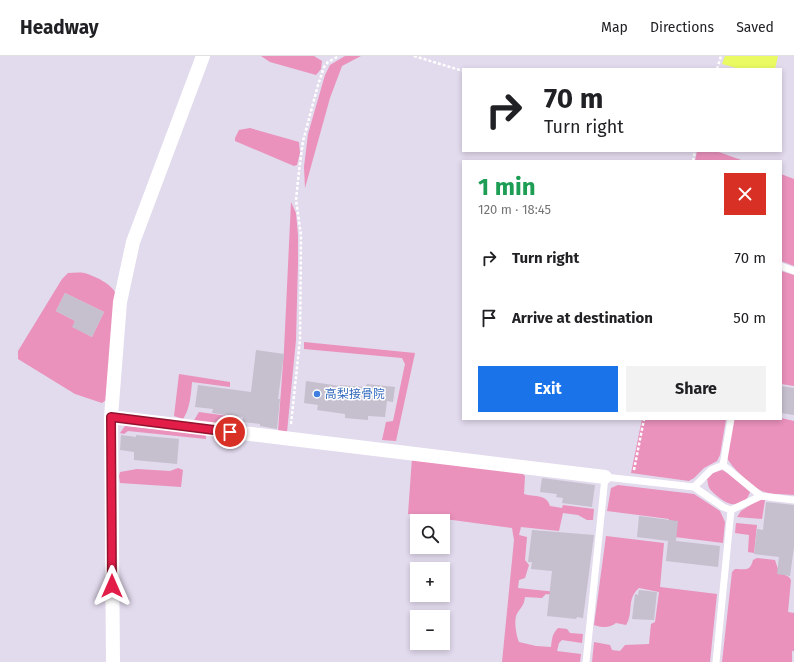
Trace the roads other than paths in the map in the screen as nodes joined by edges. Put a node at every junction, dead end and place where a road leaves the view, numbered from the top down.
1 (203, 56) edge
2 (782, 266) edge
3 (794, 271) edge
4 (111, 417) junction
5 (731, 420) edge
6 (723, 465) junction
7 (605, 477) junction
8 (694, 487) junction
9 (761, 496) junction
10 (794, 500) edge
11 (731, 510) junction
12 (112, 662) edge
13 (586, 662) edge
14 (716, 662) edge

1 - 4 street
2 - 3 lane
4 - 7 street
4 - 12 street
5 - 6 lane
6 - 8 lane
6 - 9 lane
7 - 8 lane
7 - 13 lane
8 - 11 lane
9 - 10 lane
9 - 11 lane
11 - 14 lane

